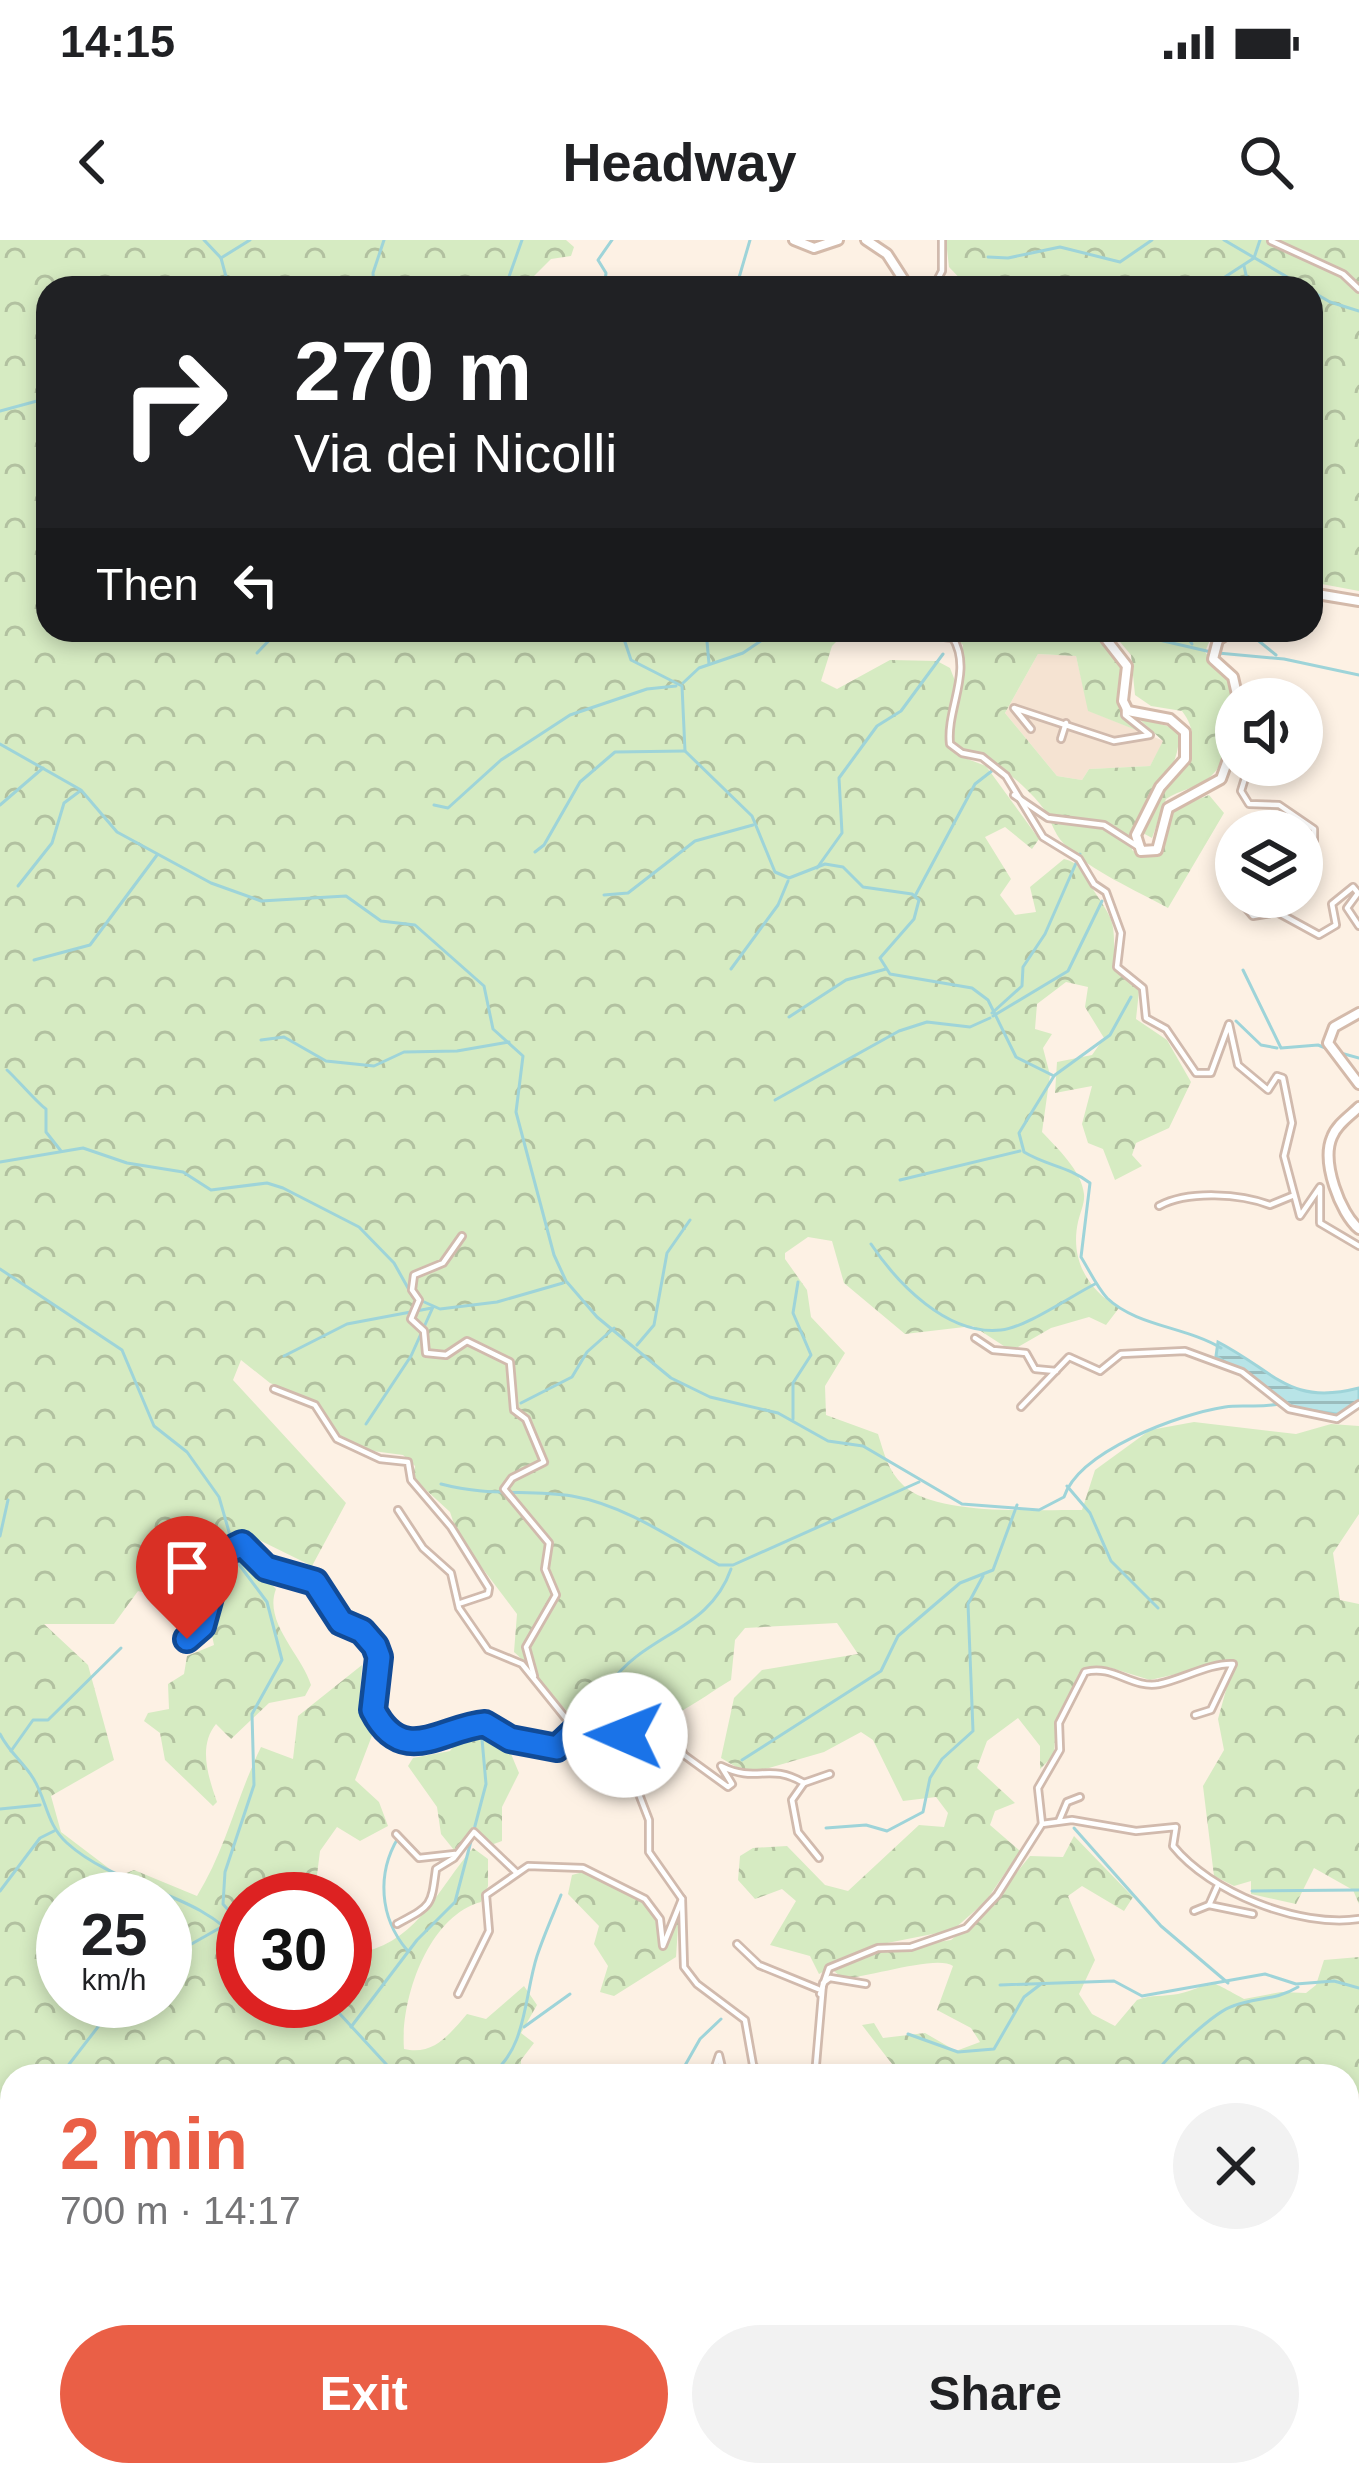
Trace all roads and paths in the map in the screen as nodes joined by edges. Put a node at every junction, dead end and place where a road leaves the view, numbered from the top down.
1 (794, 240) edge
2 (838, 240) edge
3 (866, 240) edge
4 (942, 240) edge
5 (1271, 241) edge
6 (901, 276) edge
7 (939, 276) edge
8 (1359, 289) edge
9 (1323, 594) edge
10 (1359, 602) edge
11 (955, 642) edge
12 (1108, 642) edge
13 (1217, 642) edge
14 (1233, 678) edge
15 (1125, 706) junction
16 (1066, 723) junction
17 (1031, 729) dead end
18 (1060, 739) dead end
19 (1215, 785) edge
20 (1243, 786) edge
21 (1014, 795) junction
22 (1286, 810) edge
23 (1137, 846) junction
24 (1287, 918) edge
25 (1359, 926) edge
26 (1359, 1013) edge
27 (1359, 1084) edge
28 (1359, 1107) edge
29 (1293, 1196) junction
30 (1160, 1205) dead end
31 (1359, 1229) edge
32 (462, 1236) dead end
33 (1359, 1246) edge
34 (975, 1339) dead end
35 (1056, 1371) junction
36 (274, 1389) dead end
37 (1359, 1404) edge
38 (1021, 1407) dead end
39 (398, 1510) dead end
40 (459, 1608) junction
41 (187, 1639) dead end
42 (534, 1676) junction
43 (1195, 1715) dead end
44 (578, 1728) junction
45 (594, 1740) junction
46 (830, 1774) dead end
47 (804, 1783) junction
48 (1080, 1797) dead end
49 (1059, 1821) junction
50 (1042, 1823) junction
51 (396, 1834) dead end
52 (457, 1854) junction
53 (819, 1858) dead end
54 (518, 1874) junction
55 (1217, 1887) junction
56 (682, 1899) junction
57 (1209, 1905) junction
58 (1194, 1911) dead end
59 (1252, 1914) dead end
60 (1359, 1919) edge
61 (397, 1924) dead end
62 (737, 1944) dead end
63 (866, 1984) dead end
64 (458, 1994) dead end
65 (820, 1994) junction
66 (756, 2064) edge
67 (816, 2064) edge

1 - 2 main road
3 - 6 main road
4 - 7 street
5 - 8 street
9 - 10 main road
11 - 21 street
12 - 15 main road
13 - 14 main road
15 - 16 street
15 - 23 main road
16 - 17 street
16 - 18 street
19 - 23 main road
20 - 22 street
21 - 23 street
21 - 29 street
24 - 25 street
26 - 27 main road
28 - 31 main road
29 - 30 street
29 - 33 street
32 - 42 street
34 - 35 street
35 - 37 street
35 - 38 street
36 - 40 street
39 - 40 street
40 - 42 street
41 - 44 street
42 - 44 street
43 - 50 street
44 - 45 street
45 - 47 street
45 - 56 street
46 - 47 street
47 - 53 street
48 - 49 street
49 - 50 street
49 - 55 street
50 - 65 street
51 - 52 street
52 - 54 street
52 - 61 street
54 - 56 street
54 - 64 street
55 - 57 street
55 - 60 street
56 - 66 street
57 - 58 street
57 - 59 street
62 - 65 street
63 - 65 street
65 - 67 street

